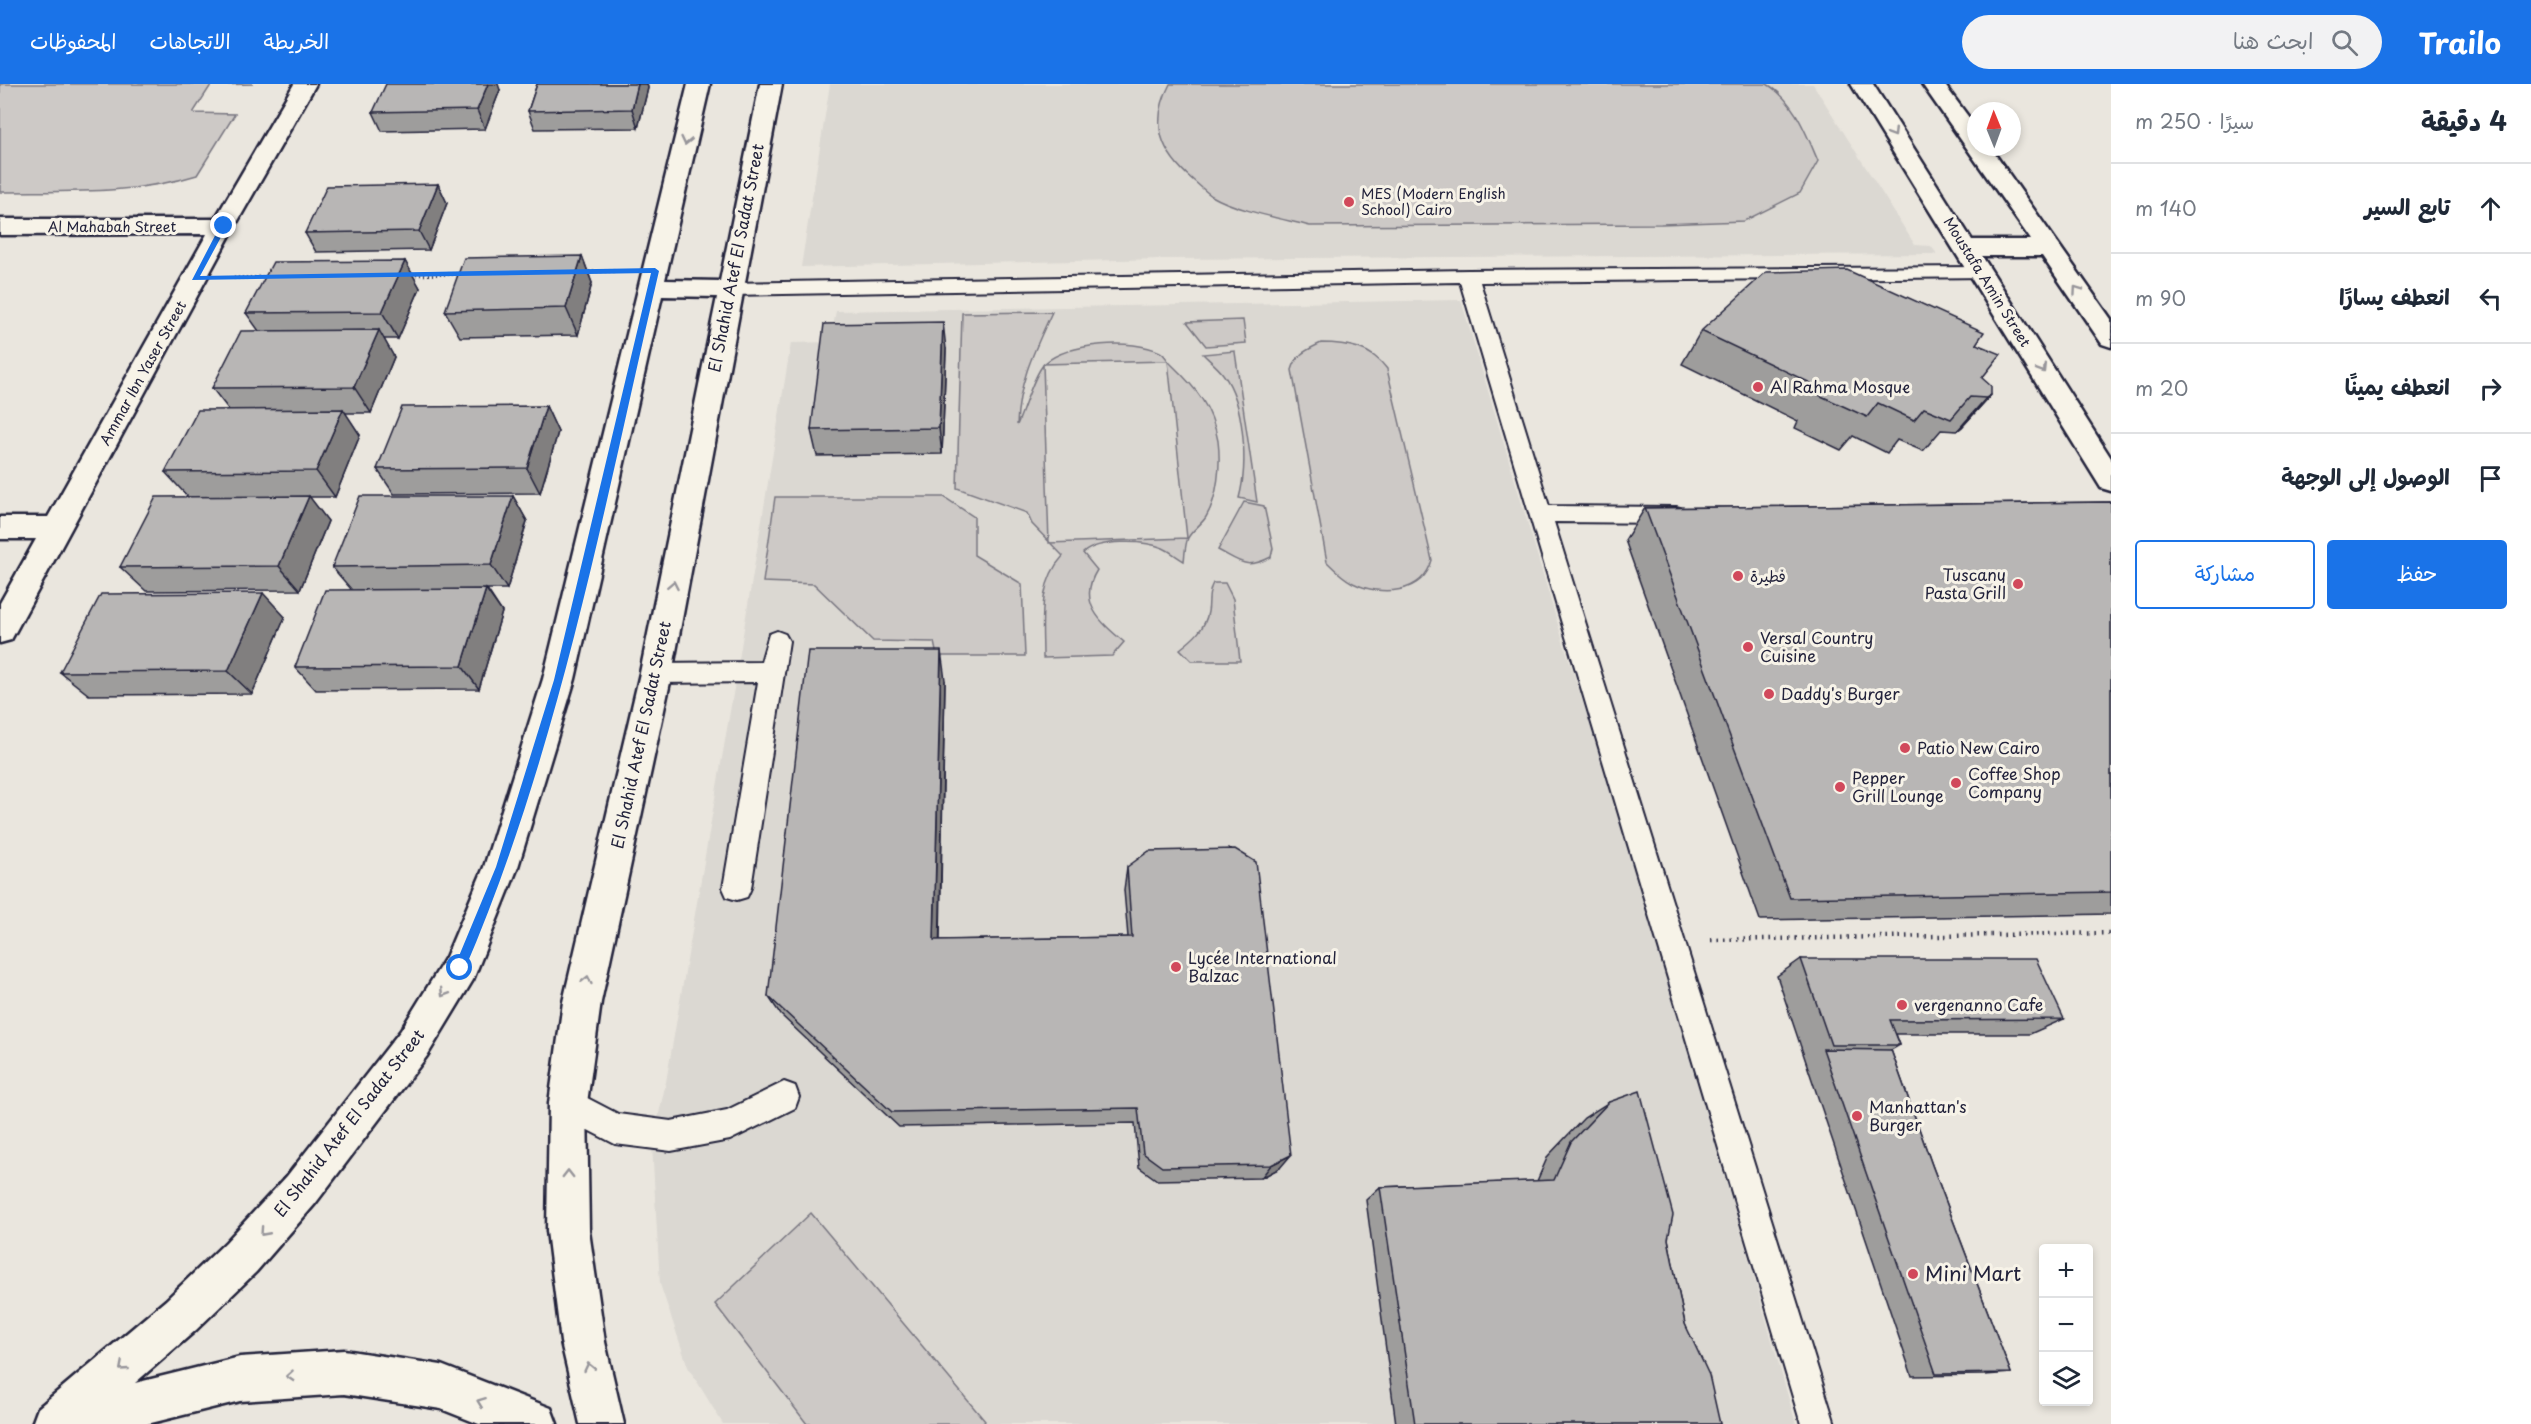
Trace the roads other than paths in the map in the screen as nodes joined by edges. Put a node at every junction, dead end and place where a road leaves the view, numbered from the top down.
1 (305, 84) edge
2 (699, 84) edge
3 (771, 84) edge
4 (1862, 84) edge
5 (1933, 84) edge
6 (1967, 131) edge
7 (1985, 156) edge
8 (224, 226) junction
9 (0, 227) edge
10 (1967, 248) junction
11 (2048, 248) junction
12 (1982, 273) junction
13 (1468, 276) junction
14 (653, 280) junction
15 (730, 289) junction
16 (2111, 338) edge
17 (2111, 481) edge
18 (1541, 514) junction
19 (1695, 515) edge
20 (0, 528) edge
21 (58, 528) junction
22 (0, 631) edge
23 (777, 641) dead end
24 (772, 672) junction
25 (656, 673) junction
26 (738, 888) dead end
27 (784, 1097) dead end
28 (568, 1103) junction
29 (54, 1424) edge
30 (89, 1424) edge
31 (535, 1424) edge
32 (602, 1424) edge
33 (1818, 1424) edge

1 - 8 street, Ammar Ibn Yaser Street
2 -> 14 street, El Shahid Atef El Sadat Street
3 - 15 street, El Shahid Atef El Sadat Street
4 -> 10 street, Moustafa Amin Street
5 - 6 street
7 - 11 street
8 - 9 street, Al Mahabah Street
8 - 21 street, Ammar Ibn Yaser Street
10 - 11 street
10 - 12 street, Moustafa Amin Street
16 -> 11 street
12 - 13 lane
12 -> 17 street, Moustafa Amin Street
13 - 15 lane
13 - 18 lane
14 - 15 street
14 -> 29 street, El Shahid Atef El Sadat Street
25 -> 15 street, El Shahid Atef El Sadat Street
18 - 19 lane
18 - 33 lane
20 - 21 street
21 - 22 street, Ammar Ibn Yaser Street
23 - 24 lane
24 - 25 lane
24 - 26 lane
28 -> 25 street, El Shahid Atef El Sadat Street
27 - 28 lane
32 -> 28 street, El Shahid Atef El Sadat Street
31 -> 30 street

